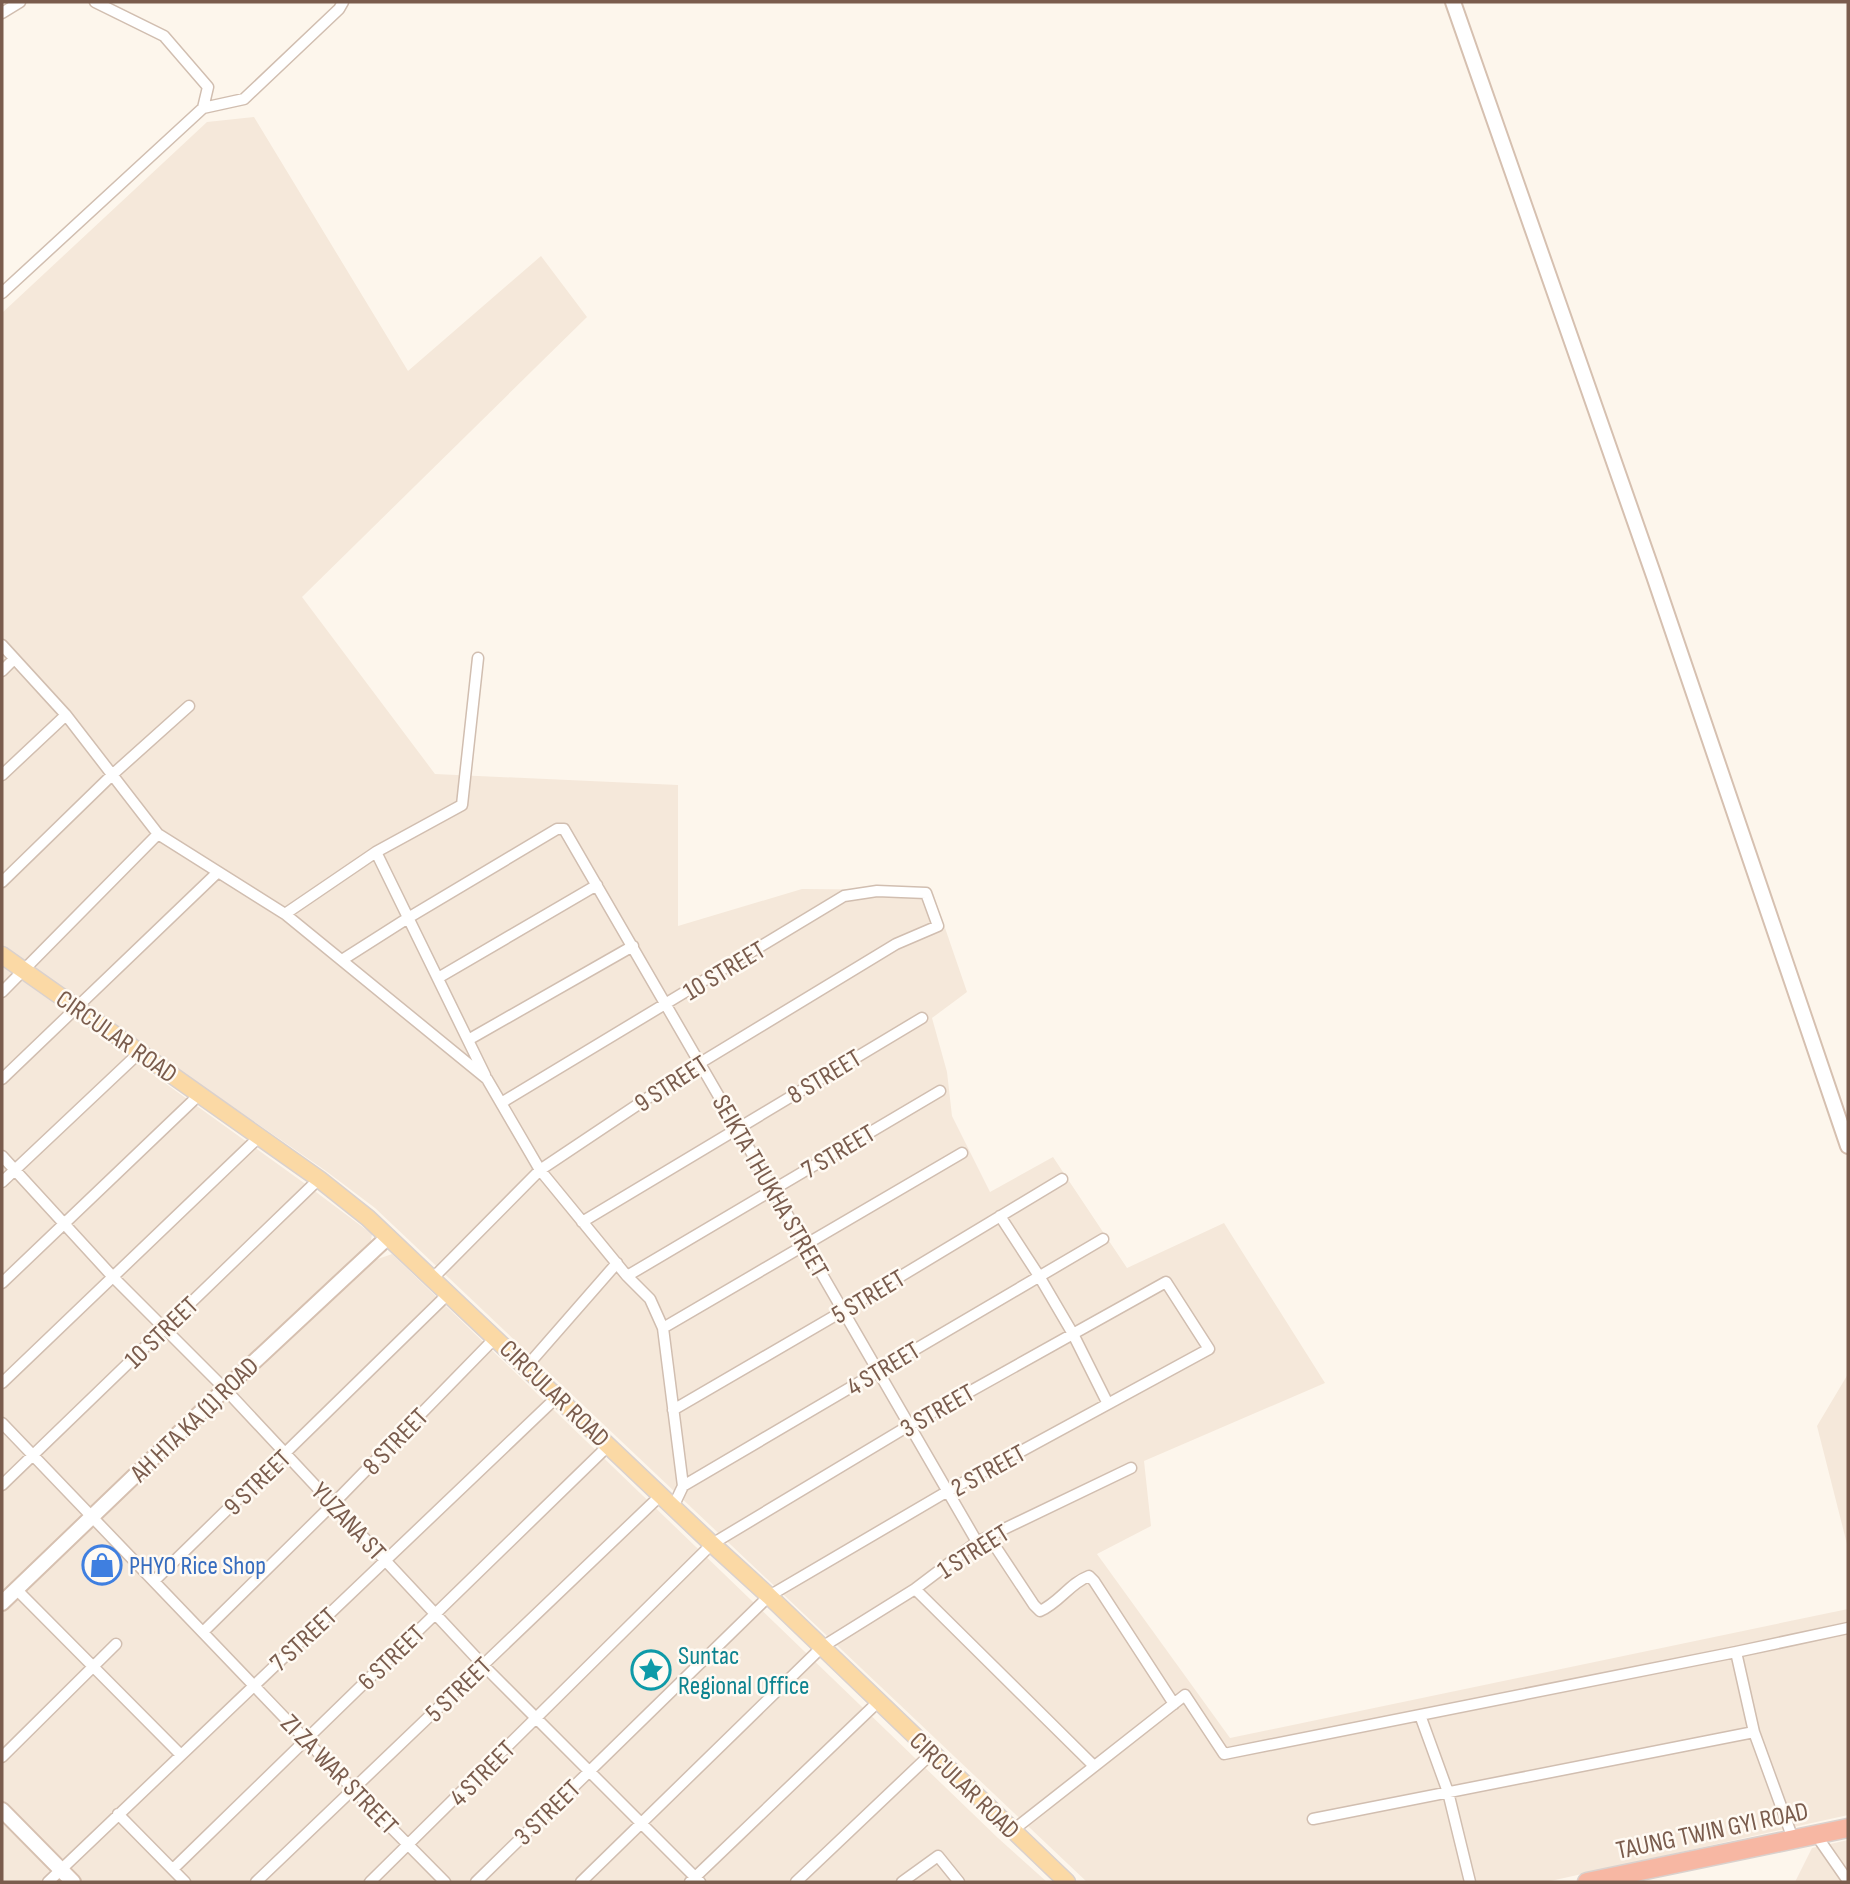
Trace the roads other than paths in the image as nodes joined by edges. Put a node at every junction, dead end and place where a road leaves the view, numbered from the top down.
1 (20, 2) edge
2 (95, 2) edge
3 (342, 2) edge
4 (1453, 2) edge
5 (2, 13) edge
6 (203, 108) junction
7 (2, 293) edge
8 (2, 645) edge
9 (478, 658) dead end
10 (15, 659) junction
11 (2, 671) edge
12 (189, 706) dead end
13 (66, 715) junction
14 (2, 775) edge
15 (112, 775) junction
16 (158, 834) junction
17 (376, 852) junction
18 (218, 872) junction
19 (2, 882) edge
20 (597, 885) junction
21 (285, 914) junction
22 (408, 918) junction
23 (937, 926) joint
24 (633, 946) junction
25 (2, 955) edge
26 (342, 960) junction
27 (24, 971) junction
28 (438, 978) junction
29 (2, 992) edge
30 (666, 1005) junction
31 (79, 1008) junction
32 (922, 1018) dead end
33 (468, 1040) junction
34 (140, 1052) junction
35 (700, 1063) junction
36 (2, 1079) edge
37 (487, 1079) junction
38 (940, 1091) dead end
39 (200, 1094) junction
40 (501, 1103) junction
41 (737, 1128) junction
42 (259, 1137) junction
43 (1848, 1146) edge
44 (962, 1153) dead end
45 (2, 1156) edge
46 (14, 1170) junction
47 (540, 1170) junction
48 (319, 1179) junction
49 (1062, 1179) dead end
50 (2, 1182) edge
51 (773, 1190) junction
52 (1000, 1216) junction
53 (582, 1222) junction
54 (64, 1223) junction
55 (388, 1237) junction
56 (1102, 1239) dead end
57 (805, 1245) junction
58 (617, 1263) junction
59 (627, 1276) junction
60 (1039, 1276) junction
61 (113, 1277) junction
62 (433, 1278) junction
63 (2, 1283) edge
64 (449, 1293) junction
65 (843, 1311) junction
66 (165, 1328) junction
67 (663, 1328) junction
68 (1073, 1334) junction
69 (496, 1337) junction
70 (1209, 1349) joint
71 (527, 1366) junction
72 (878, 1371) junction
73 (2, 1382) edge
74 (225, 1389) junction
75 (558, 1396) junction
76 (1108, 1404) junction
77 (673, 1410) junction
78 (2, 1423) edge
79 (910, 1425) junction
80 (609, 1445) junction
81 (286, 1454) junction
82 (33, 1455) junction
83 (1131, 1468) dead end
84 (2, 1485) edge
85 (683, 1486) junction
86 (948, 1491) junction
87 (660, 1495) junction
88 (333, 1504) junction
89 (673, 1507) junction
90 (92, 1517) junction
91 (989, 1536) junction
92 (977, 1542) junction
93 (712, 1544) junction
94 (386, 1560) junction
95 (155, 1581) junction
96 (16, 1589) junction
97 (915, 1589) junction
98 (769, 1595) junction
99 (2, 1603) edge
100 (435, 1614) junction
101 (1848, 1628) edge
102 (203, 1632) junction
103 (116, 1644) dead end
104 (822, 1647) junction
105 (1736, 1653) junction
106 (483, 1665) junction
107 (92, 1667) junction
108 (254, 1685) junction
109 (878, 1701) junction
110 (1174, 1704) junction
111 (1420, 1715) junction
112 (536, 1718) junction
113 (1754, 1732) junction
114 (306, 1739) junction
115 (932, 1753) junction
116 (181, 1755) junction
117 (2, 1757) edge
118 (1094, 1766) junction
119 (589, 1771) junction
120 (353, 1789) junction
121 (1448, 1792) junction
122 (2, 1810) edge
123 (118, 1814) junction
124 (1313, 1819) dead end
125 (641, 1823) junction
126 (1848, 1828) edge
127 (1012, 1831) junction
128 (1816, 1835) junction
129 (1793, 1839) junction
130 (409, 1845) junction
131 (61, 1869) junction
132 (173, 1869) junction
133 (695, 1881) edge
134 (1848, 1881) edge
135 (48, 1882) edge
136 (73, 1882) edge
137 (185, 1882) edge
138 (256, 1882) edge
139 (369, 1882) edge
140 (445, 1882) edge
141 (476, 1882) edge
142 (581, 1882) edge
143 (796, 1882) edge
144 (902, 1882) edge
145 (959, 1882) edge
146 (1067, 1882) edge
147 (1470, 1882) edge
148 (1587, 1882) edge

1 - 5 street
2 - 6 street
3 - 6 street
4 - 43 street
6 - 7 street
8 - 10 street
9 - 17 street
10 - 11 street
10 - 13 street
12 - 15 street
13 - 14 street
13 - 15 street
15 - 16 street
15 - 19 street
16 - 18 street
16 - 27 street
17 - 21 street
17 - 22 street
18 - 21 street
18 - 31 street
20 - 22 street, SEIKTA THUKHA STREET
20 - 24 street, SEIKTA THUKHA STREET
20 - 28 street
21 - 26 street
22 - 26 street
22 - 28 street
23 - 30 street, 10 STREET
23 - 35 street, 9 STREET
24 - 30 street, SEIKTA THUKHA STREET
24 - 33 street
25 - 27 main road, CIRCULAR ROAD
26 - 37 street
27 - 29 street
27 - 31 main road, CIRCULAR ROAD
28 - 33 street
30 - 35 street, SEIKTA THUKHA STREET
30 - 40 street, 10 STREET
31 - 34 main road, CIRCULAR ROAD
31 - 36 street
32 - 41 street, 8 STREET
33 - 37 street
34 - 39 main road, CIRCULAR ROAD
34 - 46 street
35 - 41 street, SEIKTA THUKHA STREET
35 - 47 street, 9 STREET
37 - 40 street
38 - 51 street, 7 STREET
39 - 42 main road, CIRCULAR ROAD
39 - 54 street
40 - 47 street
41 - 51 street, SEIKTA THUKHA STREET
41 - 53 street, 8 STREET
42 - 48 main road, CIRCULAR ROAD
42 - 61 street
44 - 57 street
45 - 46 street, YUZANA ST
46 - 50 street
46 - 54 street, YUZANA ST
47 - 53 street
47 - 62 street, 9 STREET
48 - 55 main road, CIRCULAR ROAD
48 - 66 street, 10 STREET
49 - 52 street, 5 STREET
51 - 57 street, SEIKTA THUKHA STREET
51 - 59 street, 7 STREET
52 - 60 street
52 - 65 street, 5 STREET
53 - 58 street
54 - 61 street, YUZANA ST
54 - 63 street
55 - 62 main road, CIRCULAR ROAD
55 - 74 street, AH HTA KA (1) ROAD
56 - 60 street, 4 STREET
57 - 65 street, SEIKTA THUKHA STREET
57 - 67 street
58 - 59 street
58 - 71 street
59 - 67 street
60 - 68 street
60 - 72 street, 4 STREET
61 - 66 street, YUZANA ST
61 - 73 street
62 - 64 main road, CIRCULAR ROAD
64 - 69 main road, CIRCULAR ROAD
64 - 81 street, 9 STREET
65 - 72 street, SEIKTA THUKHA STREET
65 - 77 street, 5 STREET
66 - 74 street, YUZANA ST
66 - 82 street, 10 STREET
67 - 77 street
68 - 70 street, 3 STREET
68 - 76 street
68 - 79 street, 3 STREET
69 - 71 main road, CIRCULAR ROAD
69 - 88 street, 8 STREET
70 - 76 street, 2 STREET
71 - 75 main road, CIRCULAR ROAD
72 - 79 street, SEIKTA THUKHA STREET
72 - 85 street, 4 STREET
74 - 81 street, YUZANA ST
74 - 90 street, AH HTA KA (1) ROAD
75 - 80 main road, CIRCULAR ROAD
75 - 94 street, 7 STREET
76 - 86 street, 2 STREET
77 - 85 street
78 - 82 street, ZI ZA WAR STREET
79 - 86 street, SEIKTA THUKHA STREET
79 - 93 street, 3 STREET
80 - 87 main road, CIRCULAR ROAD
80 - 100 street, 6 STREET
81 - 88 street, YUZANA ST
81 - 95 street, 9 STREET
82 - 84 street, 10 STREET
82 - 90 street, ZI ZA WAR STREET
83 - 91 street, 1 STREET
85 - 89 street
86 - 92 street, SEIKTA THUKHA STREET
86 - 98 street, 2 STREET
87 - 89 main road, CIRCULAR ROAD
87 - 106 street, 5 STREET
88 - 94 street, YUZANA ST
88 - 102 street, 8 STREET
89 - 93 main road, CIRCULAR ROAD
90 - 95 street, ZI ZA WAR STREET
90 - 96 street, AH HTA KA (1) ROAD
91 - 92 street, 1 STREET
91 - 110 street
92 - 97 street, 1 STREET
93 - 98 main road, CIRCULAR ROAD
93 - 112 street, 4 STREET
94 - 100 street, YUZANA ST
94 - 108 street, 7 STREET
95 - 102 street, ZI ZA WAR STREET
96 - 99 street, AH HTA KA (1) ROAD
96 - 107 street
97 - 104 street, 1 STREET
97 - 118 street
98 - 104 main road, CIRCULAR ROAD
98 - 119 street, 3 STREET
100 - 106 street, YUZANA ST
100 - 114 street, 6 STREET
101 - 105 street
102 - 108 street, ZI ZA WAR STREET
103 - 107 street
104 - 109 main road, CIRCULAR ROAD
104 - 125 street
105 - 111 street
105 - 113 street
106 - 112 street, YUZANA ST
106 - 120 street, 5 STREET
107 - 116 street
107 - 117 street
108 - 114 street, ZI ZA WAR STREET
108 - 116 street, 7 STREET
109 - 115 main road, CIRCULAR ROAD
109 - 133 street
110 - 111 street
110 - 118 street
111 - 121 street
112 - 119 street, YUZANA ST
112 - 130 street, 4 STREET
113 - 121 street
113 - 129 street
114 - 120 street, ZI ZA WAR STREET
114 - 132 street, 6 STREET
115 - 127 main road, CIRCULAR ROAD
115 - 143 street
116 - 123 street, 7 STREET
118 - 127 street
119 - 125 street, YUZANA ST
119 - 141 street, 3 STREET
120 - 130 street, ZI ZA WAR STREET
120 - 138 street, 5 STREET
121 - 124 street
121 - 147 street
122 - 131 street
123 - 131 street, 7 STREET
123 - 132 street
125 - 133 street, YUZANA ST
125 - 142 street
126 - 128 highway, TAUNG TWIN GYI ROAD
127 - 146 main road, CIRCULAR ROAD
128 - 129 highway, TAUNG TWIN GYI ROAD
128 - 134 street
129 - 148 highway, TAUNG TWIN GYI ROAD
130 - 139 street, 4 STREET
130 - 140 street, ZI ZA WAR STREET
131 - 135 street, 7 STREET
131 - 136 street
132 - 137 street
144 - 145 street

